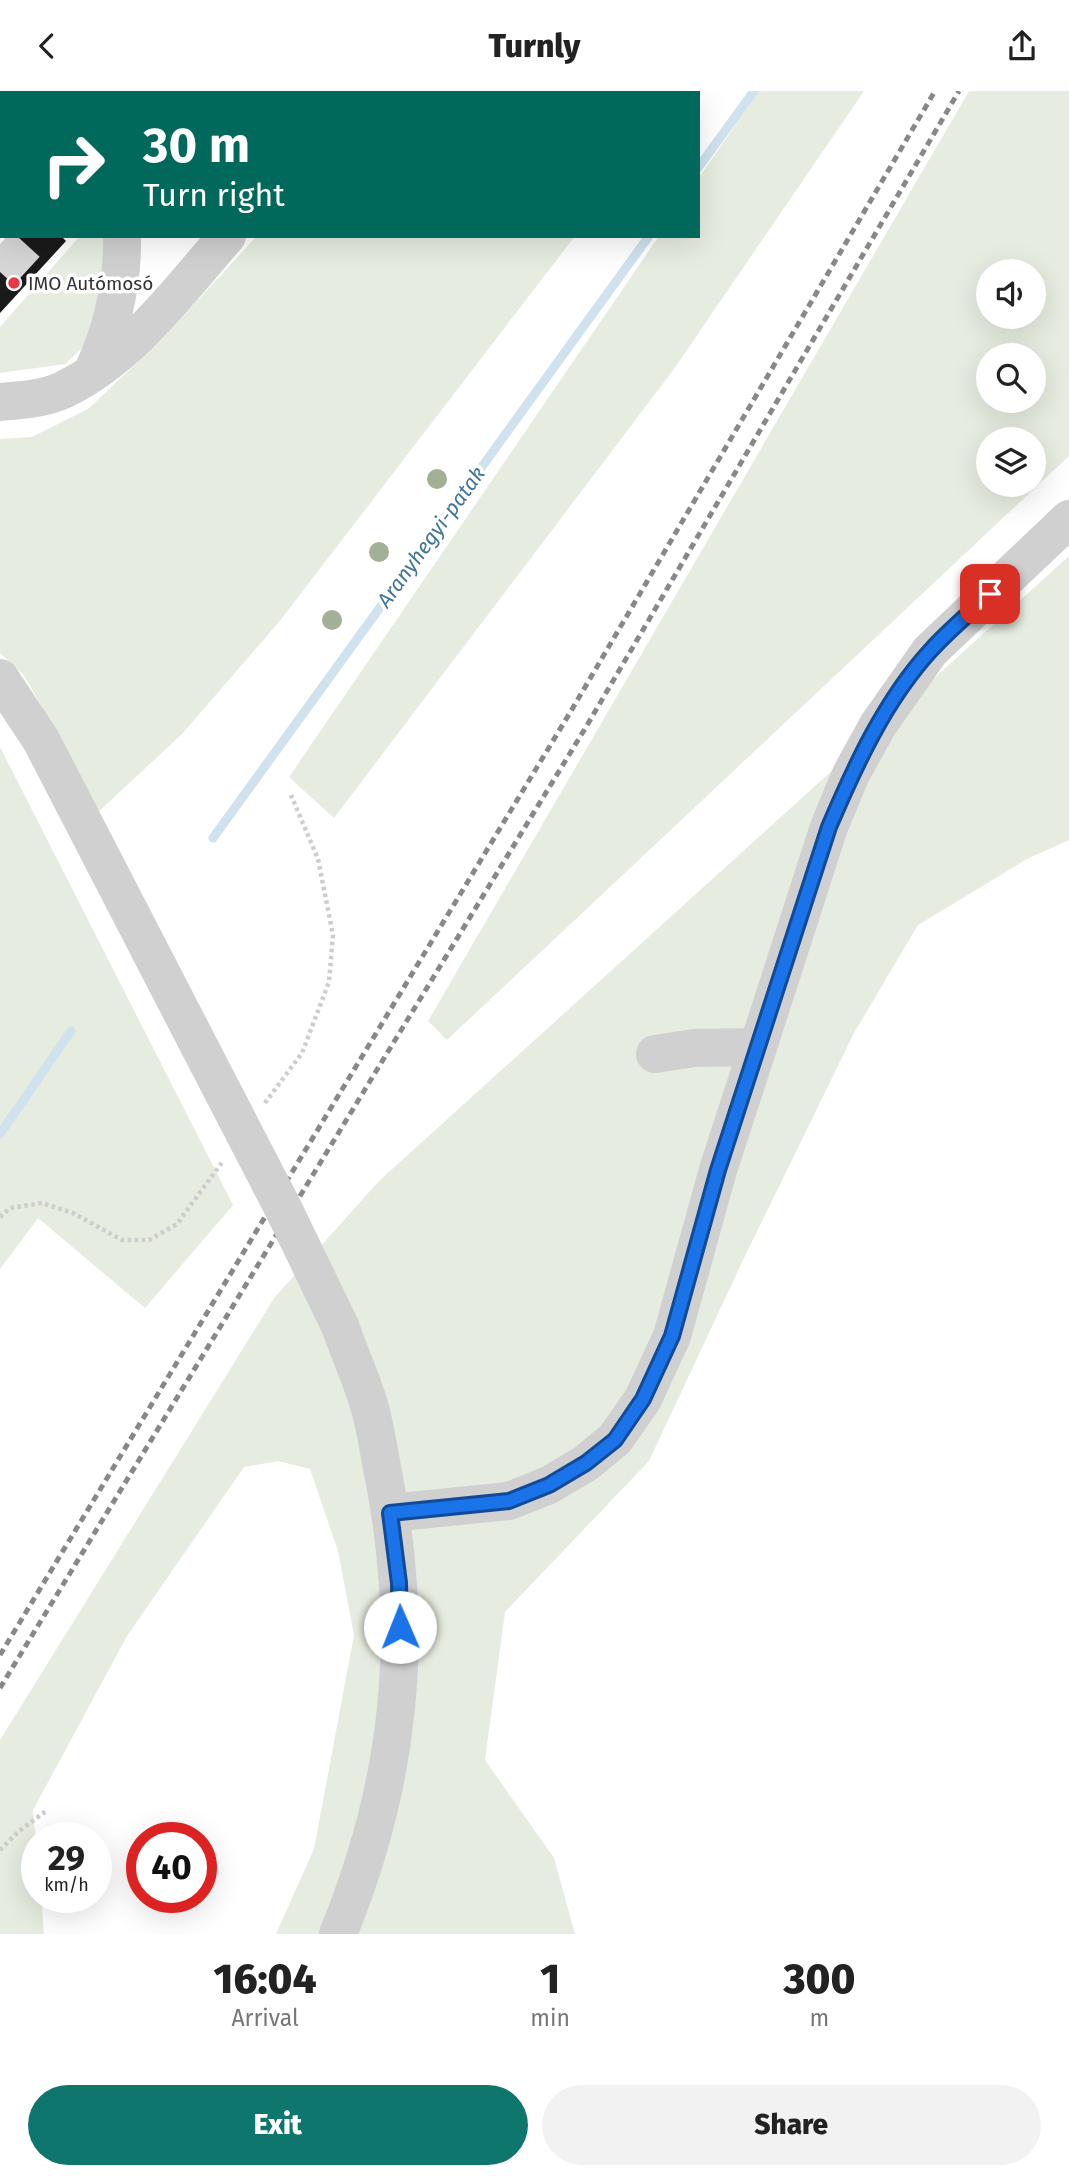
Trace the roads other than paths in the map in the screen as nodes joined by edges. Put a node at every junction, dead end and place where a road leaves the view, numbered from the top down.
1 (122, 238) edge
2 (225, 238) edge
3 (92, 374) junction
4 (0, 402) edge
5 (1069, 519) edge
6 (0, 678) edge
7 (758, 1047) junction
8 (655, 1054) dead end
9 (390, 1513) junction
10 (338, 1934) edge

1 - 3 street
2 - 3 street
3 - 4 street
5 - 7 street
6 - 9 street, bridge
7 - 8 street
7 - 9 street
9 - 10 street

